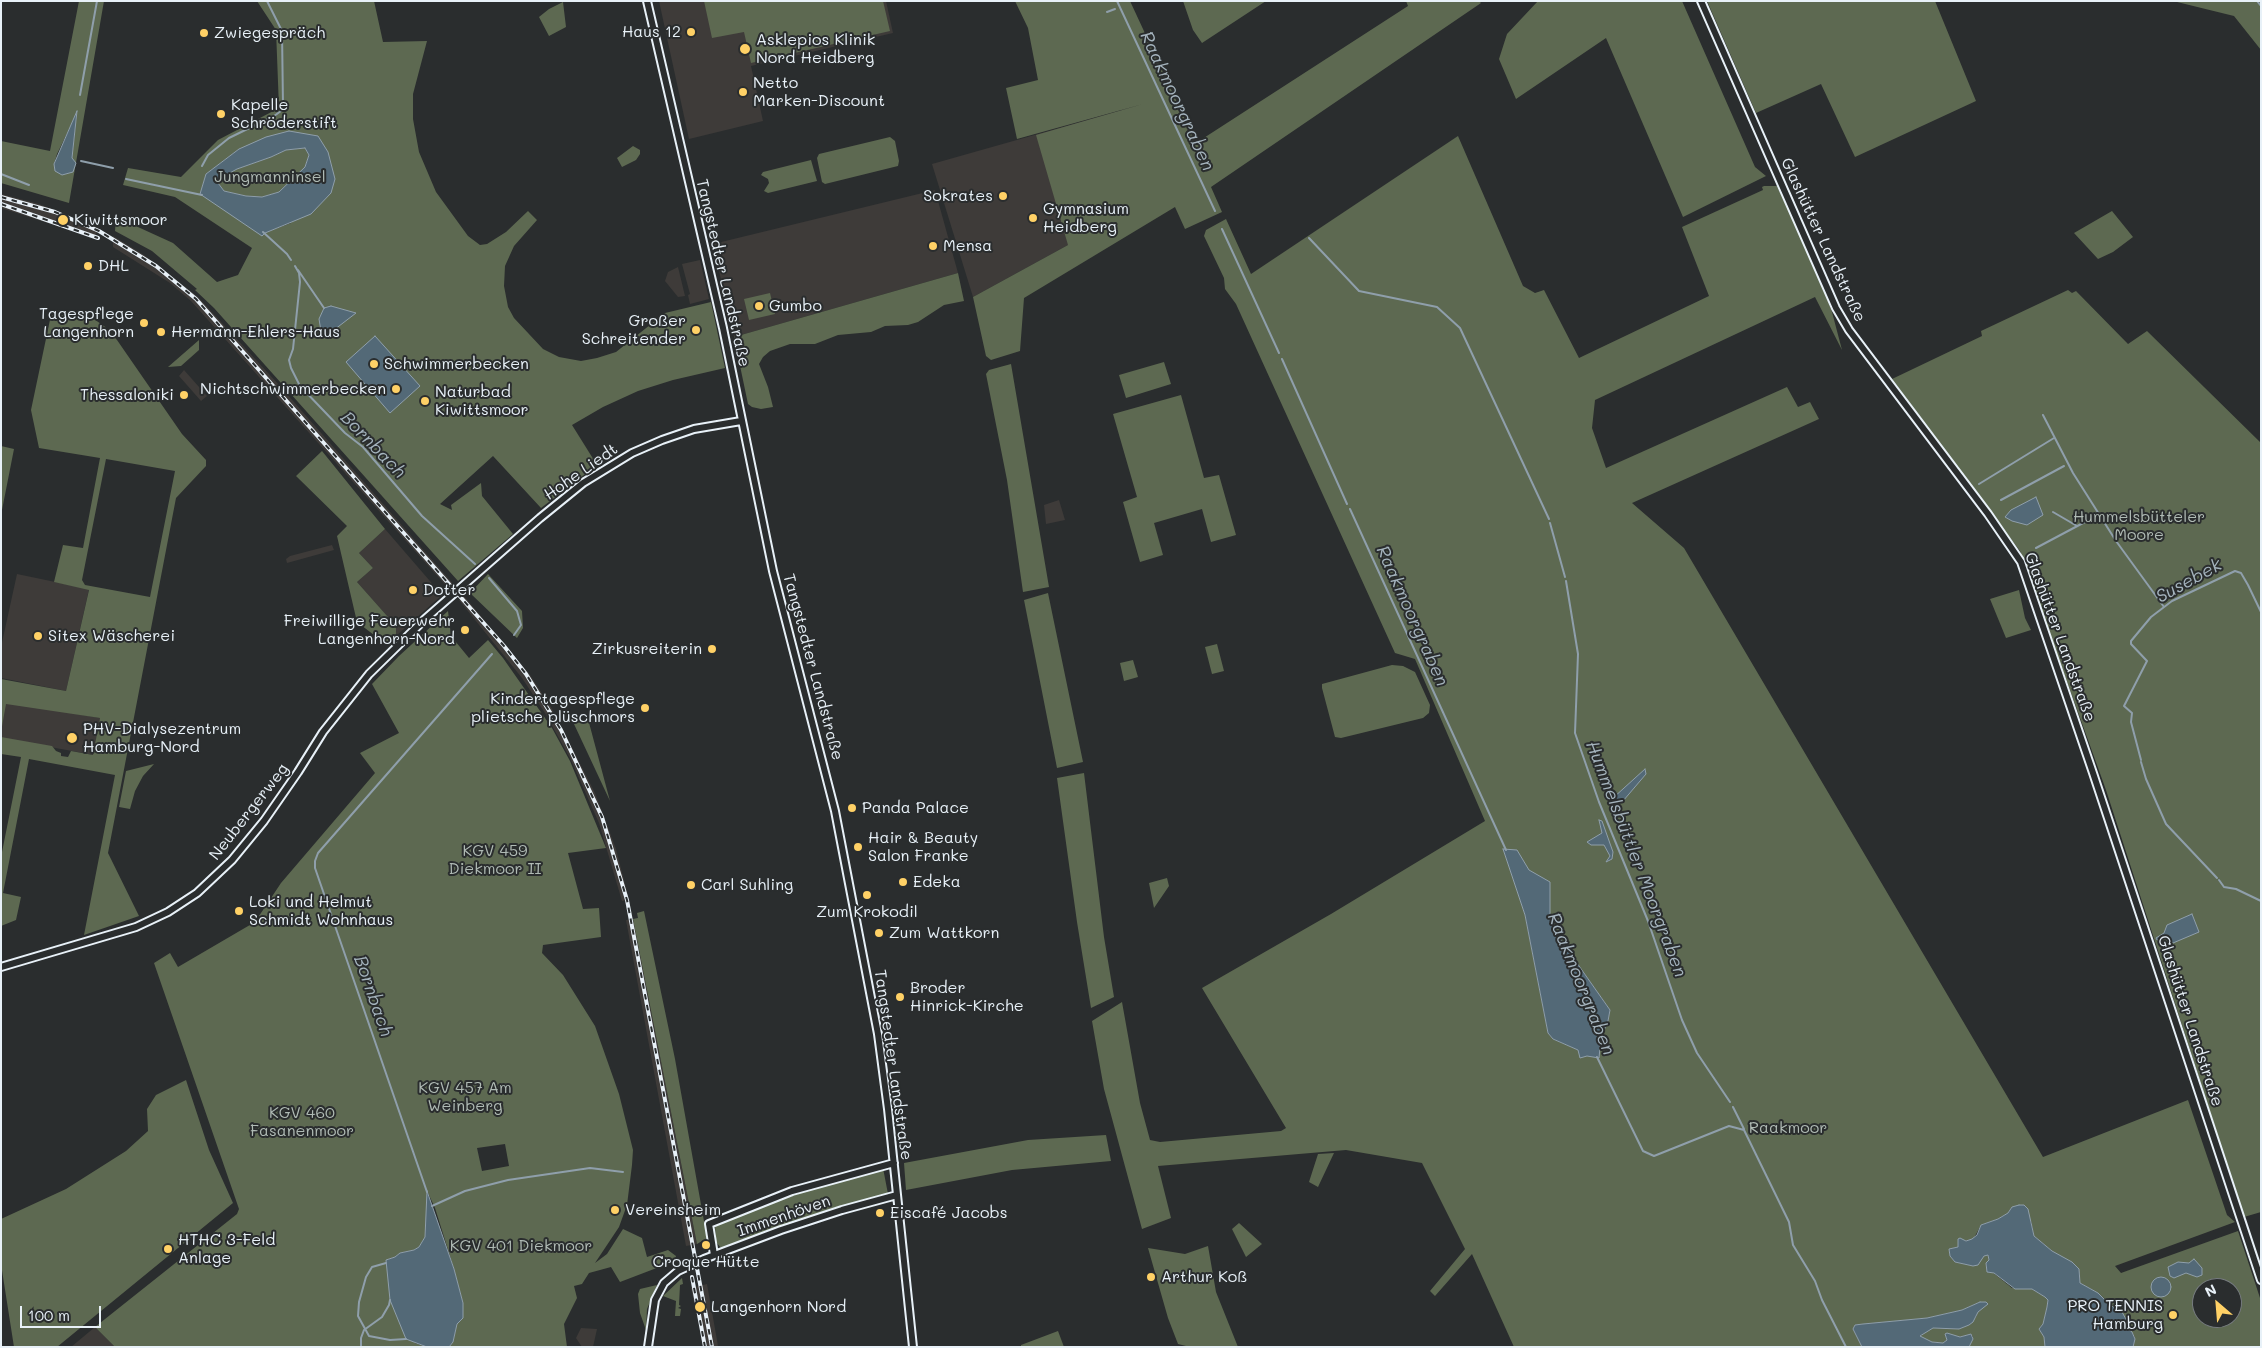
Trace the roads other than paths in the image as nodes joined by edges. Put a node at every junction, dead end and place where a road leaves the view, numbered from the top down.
1 (647, 1) edge
2 (1701, 1) edge
3 (741, 420) junction
4 (460, 589) joint
5 (1, 967) edge
6 (894, 1162) junction
7 (897, 1195) junction
8 (714, 1255) junction
9 (2261, 1280) edge
10 (648, 1347) edge
11 (913, 1347) edge

1 - 3 street, Tangstedter Landstraße
2 - 9 street, Glashütter Landstraße
3 - 4 street, Hohe Liedt
3 - 6 street, Tangstedter Landstraße
4 - 5 street, Neubergerweg
6 - 7 street, Tangstedter Landstraße
6 - 8 street, Immenhöven
7 - 8 street, Immenhöven
7 - 11 street, Tangstedter Landstraße
8 - 10 street, Immenhöven

